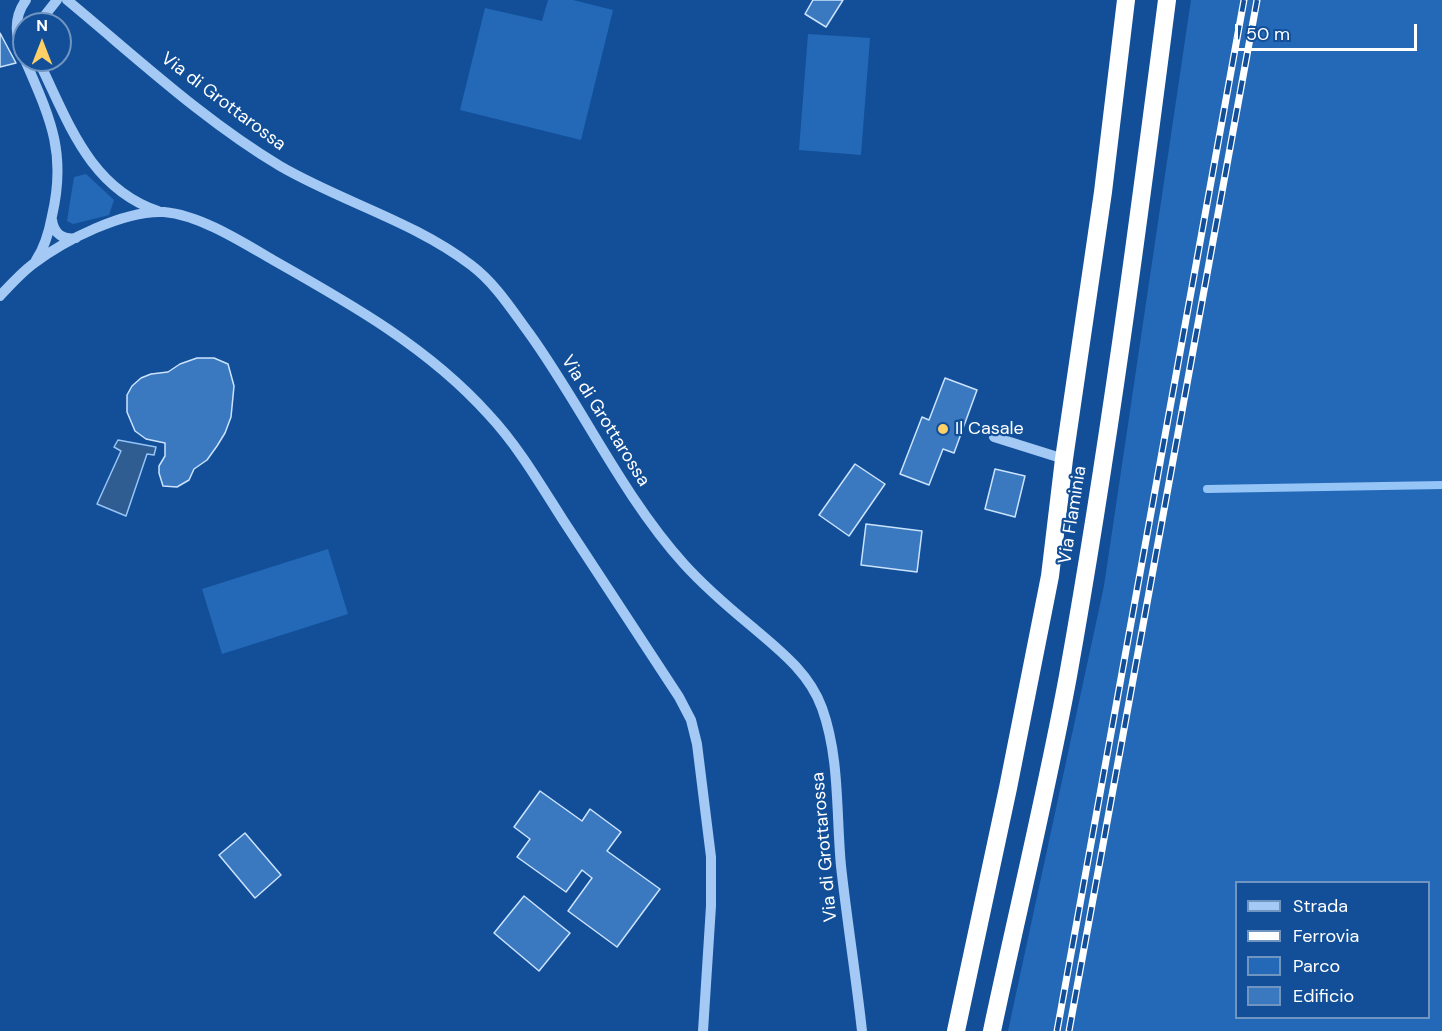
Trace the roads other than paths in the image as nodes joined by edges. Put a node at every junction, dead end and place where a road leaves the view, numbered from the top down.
1 (57, 0) edge
2 (67, 0) edge
3 (1126, 0) edge
4 (1167, 0) edge
5 (48, 12) edge
6 (30, 72) edge
7 (44, 72) edge
8 (124, 193) junction
9 (164, 212) junction
10 (52, 216) junction
11 (120, 220) junction
12 (83, 235) junction
13 (32, 265) junction
14 (0, 296) edge
15 (994, 437) dead end
16 (1064, 459) junction
17 (703, 1031) edge
18 (862, 1031) edge
19 (956, 1031) edge
20 (992, 1031) edge

1 - 5 street
2 - 18 street, Via di Grottarossa
3 - 16 highway, Via Flaminia
4 - 20 highway, Via Flaminia
6 - 10 street
7 - 8 street
8 - 9 street
8 - 11 street
9 - 11 street
9 - 17 street
10 - 12 street
10 - 13 street
11 - 12 street
12 - 13 street
13 - 14 street
15 - 16 street
16 - 19 highway, Via Flaminia

